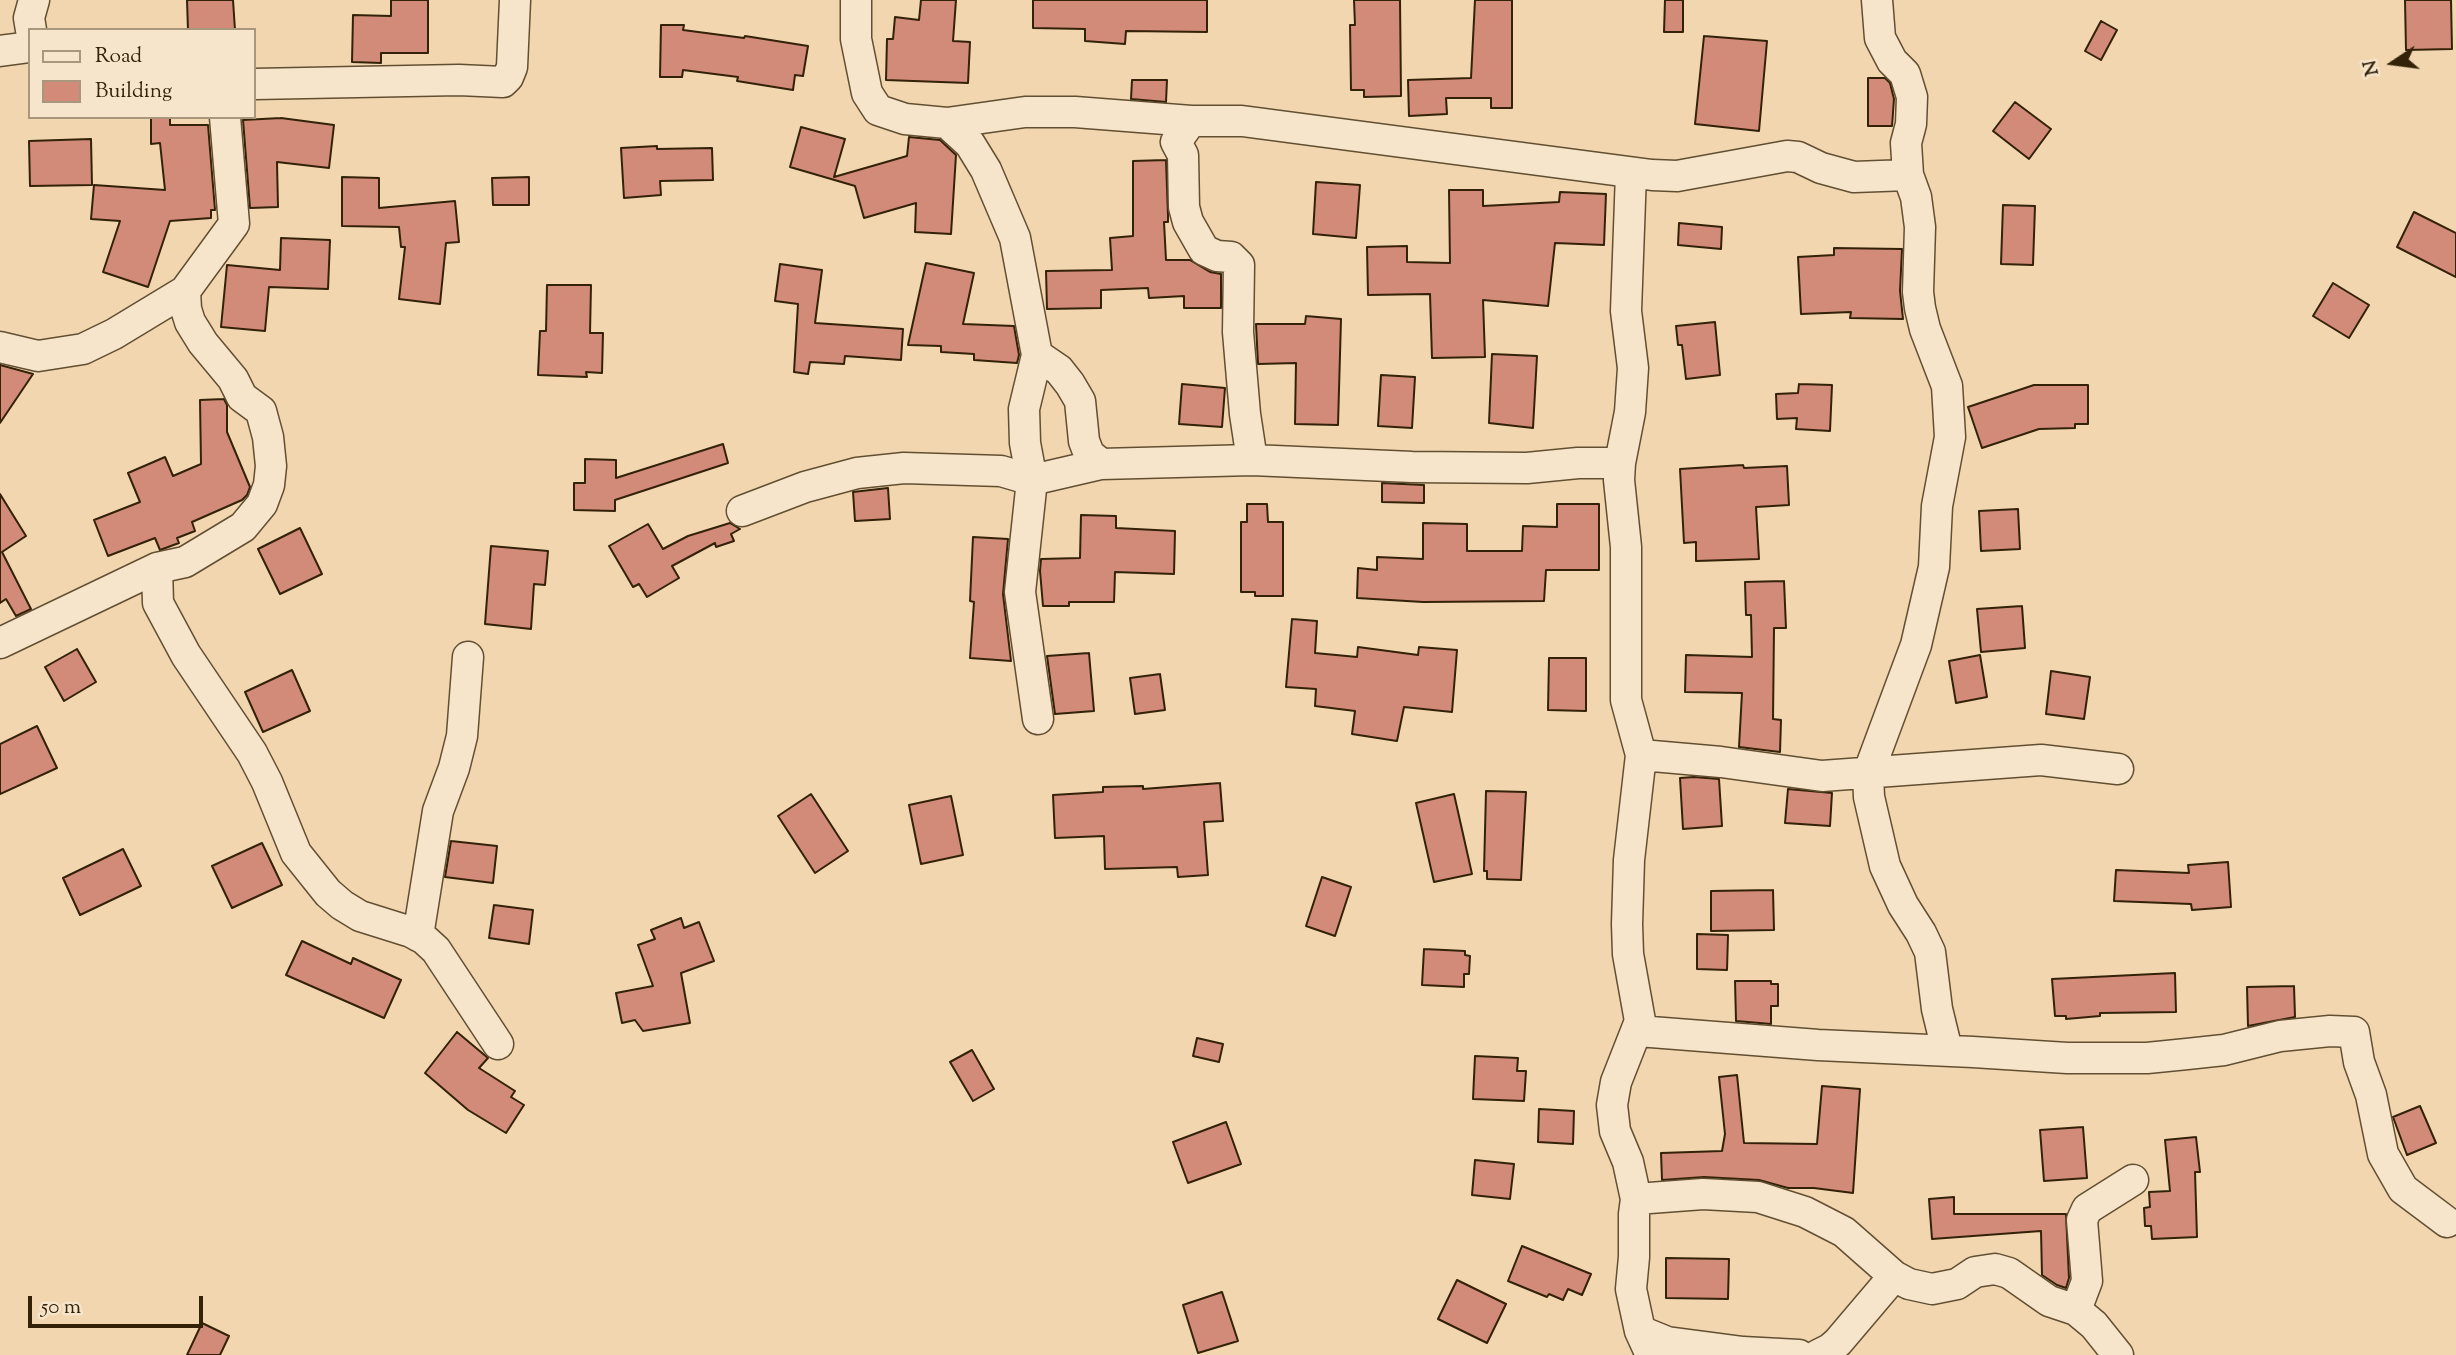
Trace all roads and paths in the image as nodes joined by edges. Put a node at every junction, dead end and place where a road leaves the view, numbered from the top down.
1 (34, 0) edge
2 (515, 0) edge
3 (856, 0) edge
4 (1877, 0) edge
5 (30, 28) edge
6 (28, 47) edge
7 (0, 51) edge
8 (256, 83) edge
9 (225, 119) edge
10 (1191, 121) junction
11 (947, 123) junction
12 (1631, 173) junction
13 (1908, 175) junction
14 (186, 291) junction
15 (0, 346) edge
16 (1037, 355) junction
17 (1252, 460) junction
18 (1620, 463) junction
19 (1101, 464) junction
20 (1032, 480) junction
21 (742, 510) dead end
22 (157, 568) junction
23 (0, 643) edge
24 (468, 657) dead end
25 (1038, 719) dead end
26 (1642, 755) junction
27 (2118, 769) dead end
28 (1868, 774) junction
29 (418, 936) junction
30 (1638, 1031) junction
31 (498, 1044) dead end
32 (1947, 1050) junction
33 (2133, 1180) dead end
34 (1636, 1199) junction
35 (2447, 1222) dead end
36 (1894, 1276) junction
37 (2076, 1310) junction
38 (1646, 1343) edge
39 (1799, 1355) edge
40 (1818, 1355) edge
41 (2118, 1355) edge

1 - 5 street
2 - 8 street
3 - 11 street
4 - 13 street
6 - 7 street
9 - 14 street
10 - 11 street
10 - 12 street
10 - 17 street
11 - 16 street
12 - 13 street
12 - 18 street
13 - 28 street
14 - 15 street
14 - 22 street
16 - 19 street
16 - 20 street
17 - 18 street
17 - 19 street
18 - 26 street
19 - 20 street
20 - 21 street
20 - 25 street
22 - 23 street
22 - 29 street
24 - 29 street
26 - 28 street
26 - 30 street
27 - 28 street
28 - 32 street
29 - 31 street
30 - 32 street
30 - 34 street
32 - 35 street
33 - 37 street
34 - 36 street
34 - 38 street
36 - 37 street
36 - 40 street
37 - 41 street
38 - 39 street

